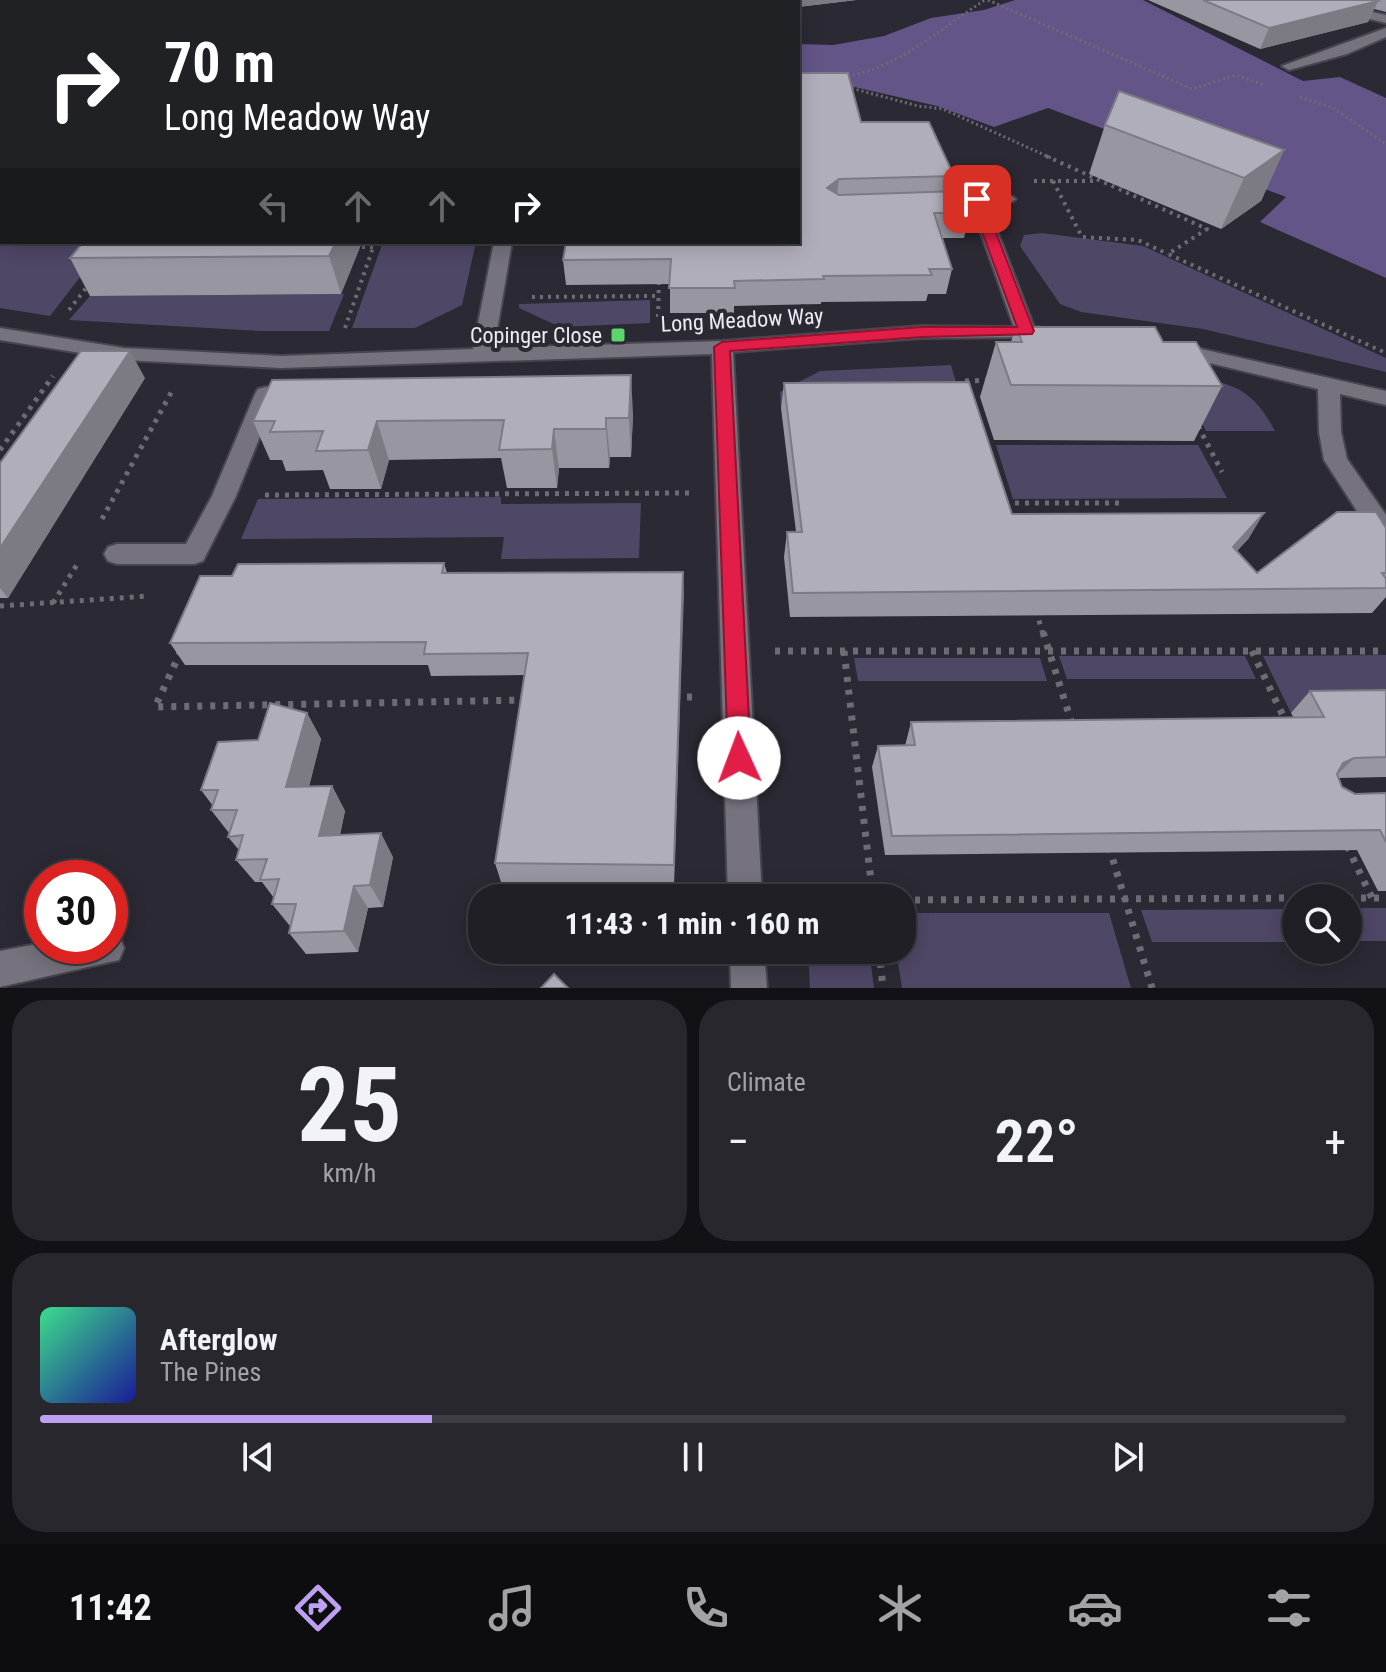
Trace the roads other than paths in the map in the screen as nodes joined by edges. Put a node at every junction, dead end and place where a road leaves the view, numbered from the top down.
1 (1300, 0) edge
2 (1386, 19) edge
3 (1386, 32) edge
4 (1307, 62) junction
5 (1289, 66) dead end
6 (1322, 69) dead end
7 (1008, 199) dead end
8 (503, 244) edge
9 (1026, 331) junction
10 (0, 334) edge
11 (1067, 335) edge
12 (1150, 345) edge
13 (722, 347) junction
14 (482, 356) junction
15 (281, 362) junction
16 (1329, 384) junction
17 (1386, 398) edge
18 (1386, 535) edge
19 (117, 554) dead end
20 (744, 884) edge
21 (25, 964) edge
22 (748, 964) edge
23 (0, 969) edge
24 (749, 988) edge

1 - 2 street
3 - 4 street
4 - 5 street
4 - 6 street
7 - 9 street
8 - 14 street
9 - 11 street, Long Meadow Way
9 - 13 street, Long Meadow Way
10 - 15 street, Long Meadow Way
12 - 16 street
13 - 14 street, Long Meadow Way
13 - 20 street
14 - 15 street, Long Meadow Way
15 - 19 street
16 - 17 street
16 - 18 street
21 - 23 street
22 - 24 street

